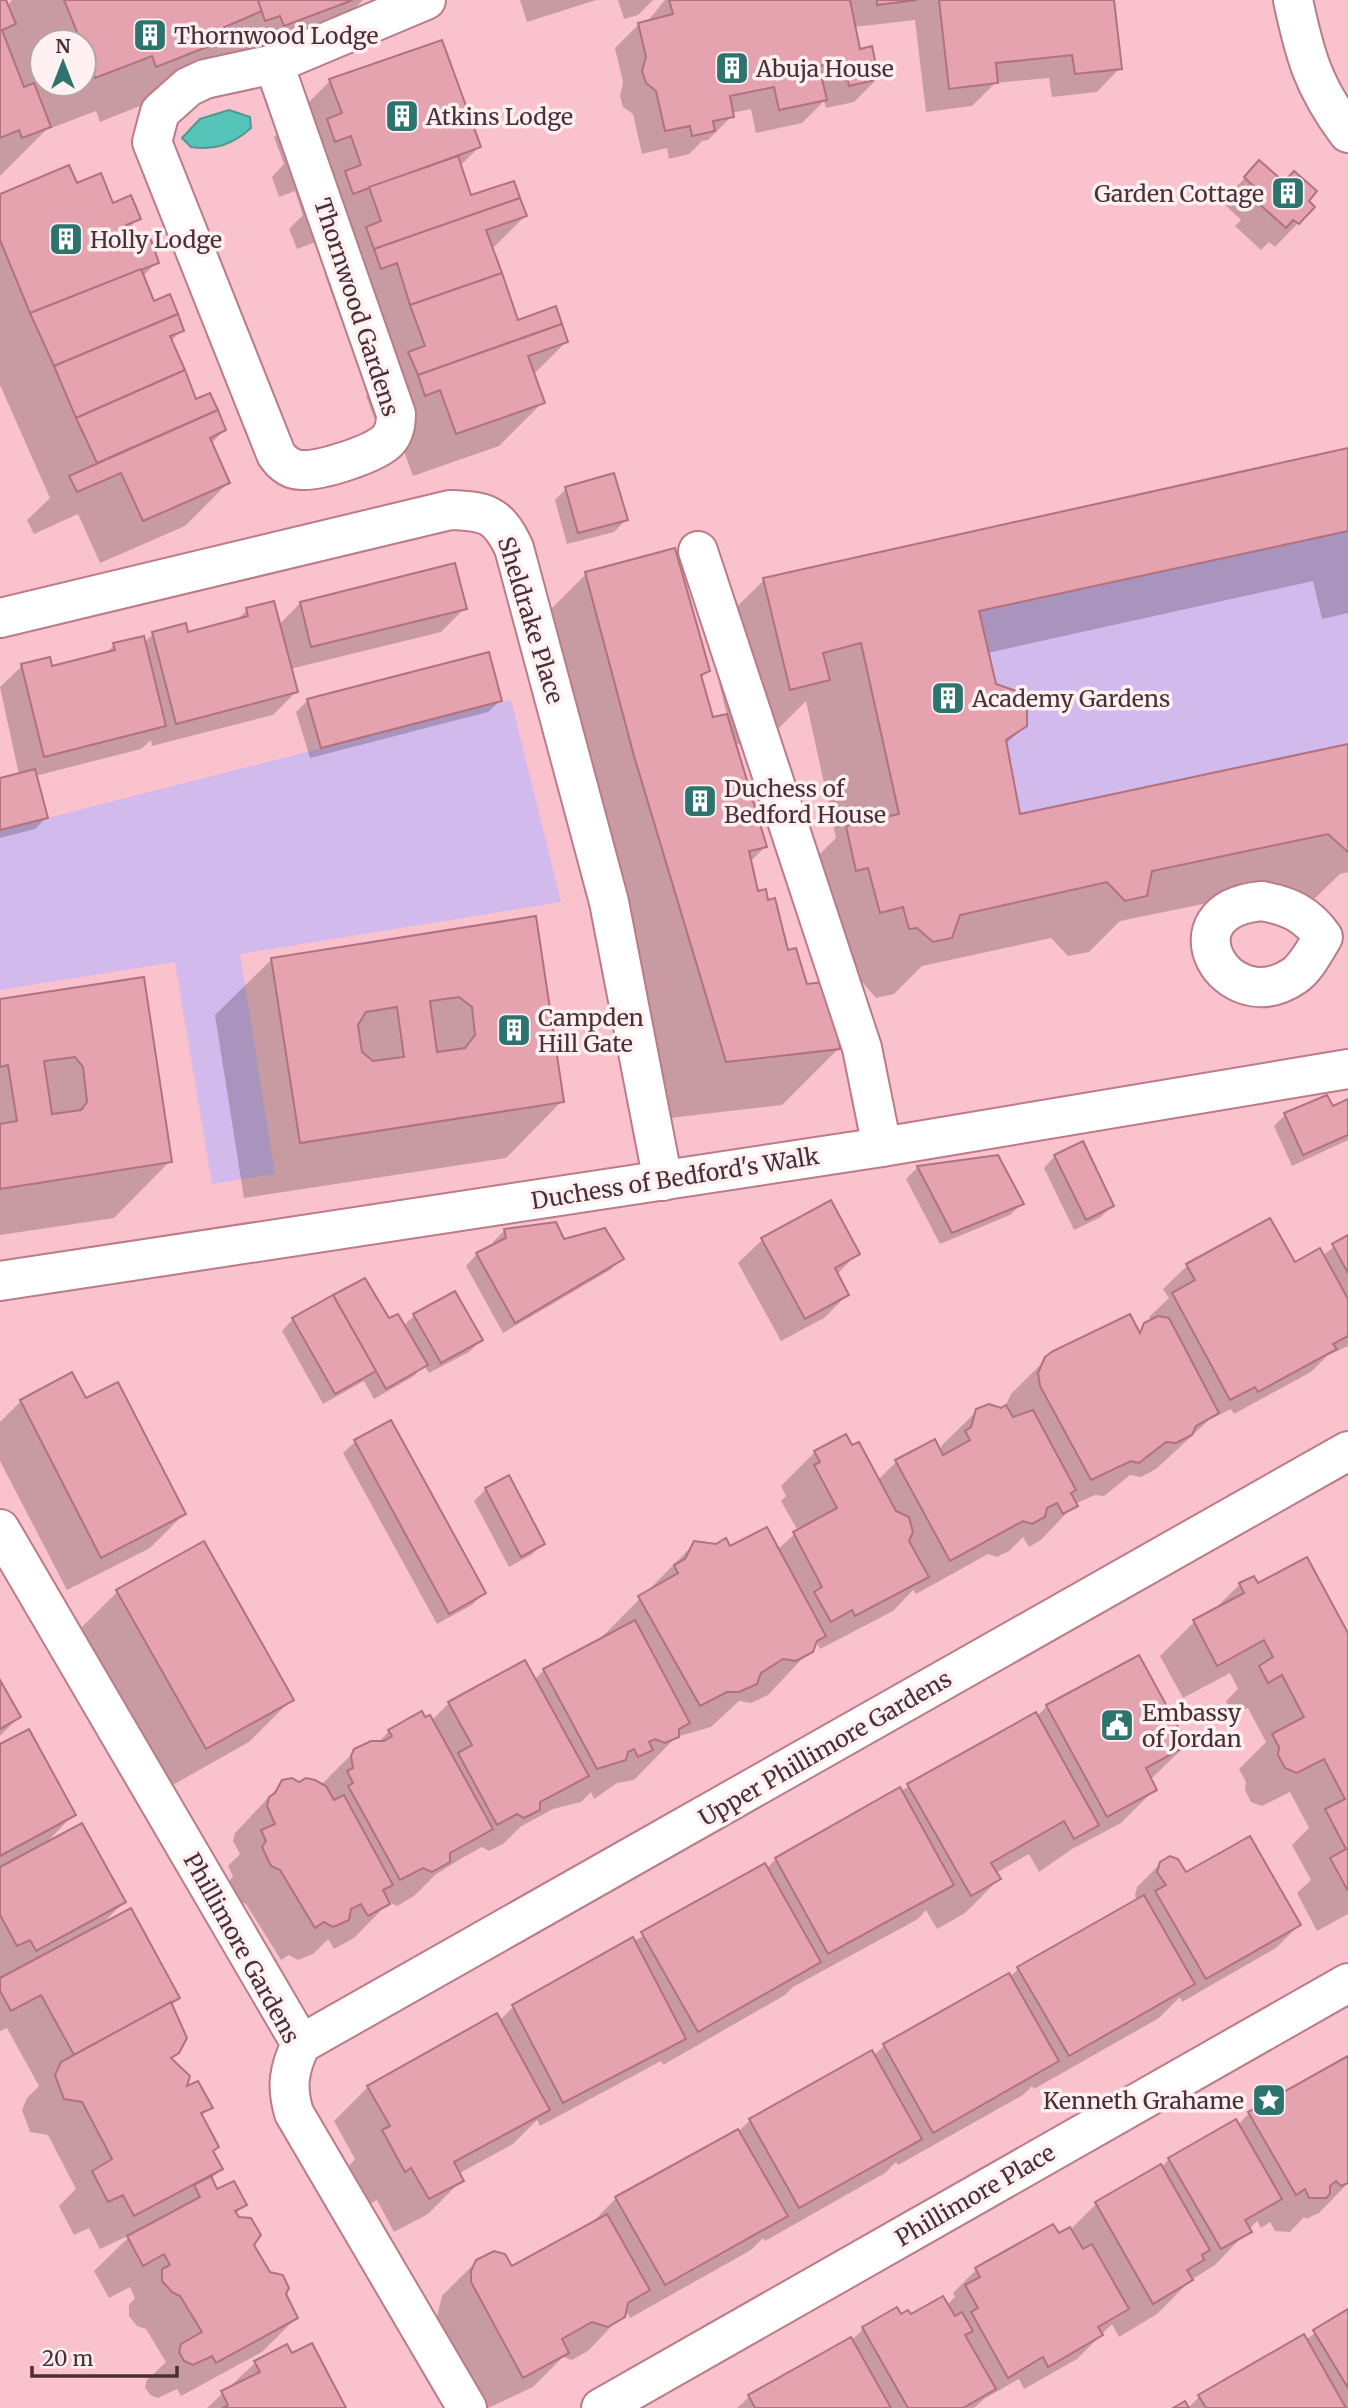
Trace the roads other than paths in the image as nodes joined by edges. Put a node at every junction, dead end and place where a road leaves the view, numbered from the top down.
1 (426, 0) edge
2 (1293, 0) edge
3 (274, 64) junction
4 (1348, 133) edge
5 (698, 551) dead end
6 (0, 618) edge
7 (1348, 1069) edge
8 (882, 1147) junction
9 (663, 1181) junction
10 (0, 1281) edge
11 (1348, 1452) edge
12 (0, 1529) edge
13 (1348, 1983) edge
14 (301, 2044) junction
15 (467, 2408) edge
16 (601, 2408) edge

1 - 3 street, Thornwood Gardens
2 - 4 street
3 - 3 street, Thornwood Gardens
5 - 8 street
6 - 9 street, Sheldrake Place
7 - 8 street, Duchess of Bedford's Walk
8 - 9 street, Duchess of Bedford's Walk
9 - 10 street, Duchess of Bedford's Walk
11 - 14 street, Upper Phillimore Gardens
12 - 14 street, Phillimore Gardens
13 - 16 street, Phillimore Place
14 - 15 street, Phillimore Gardens

